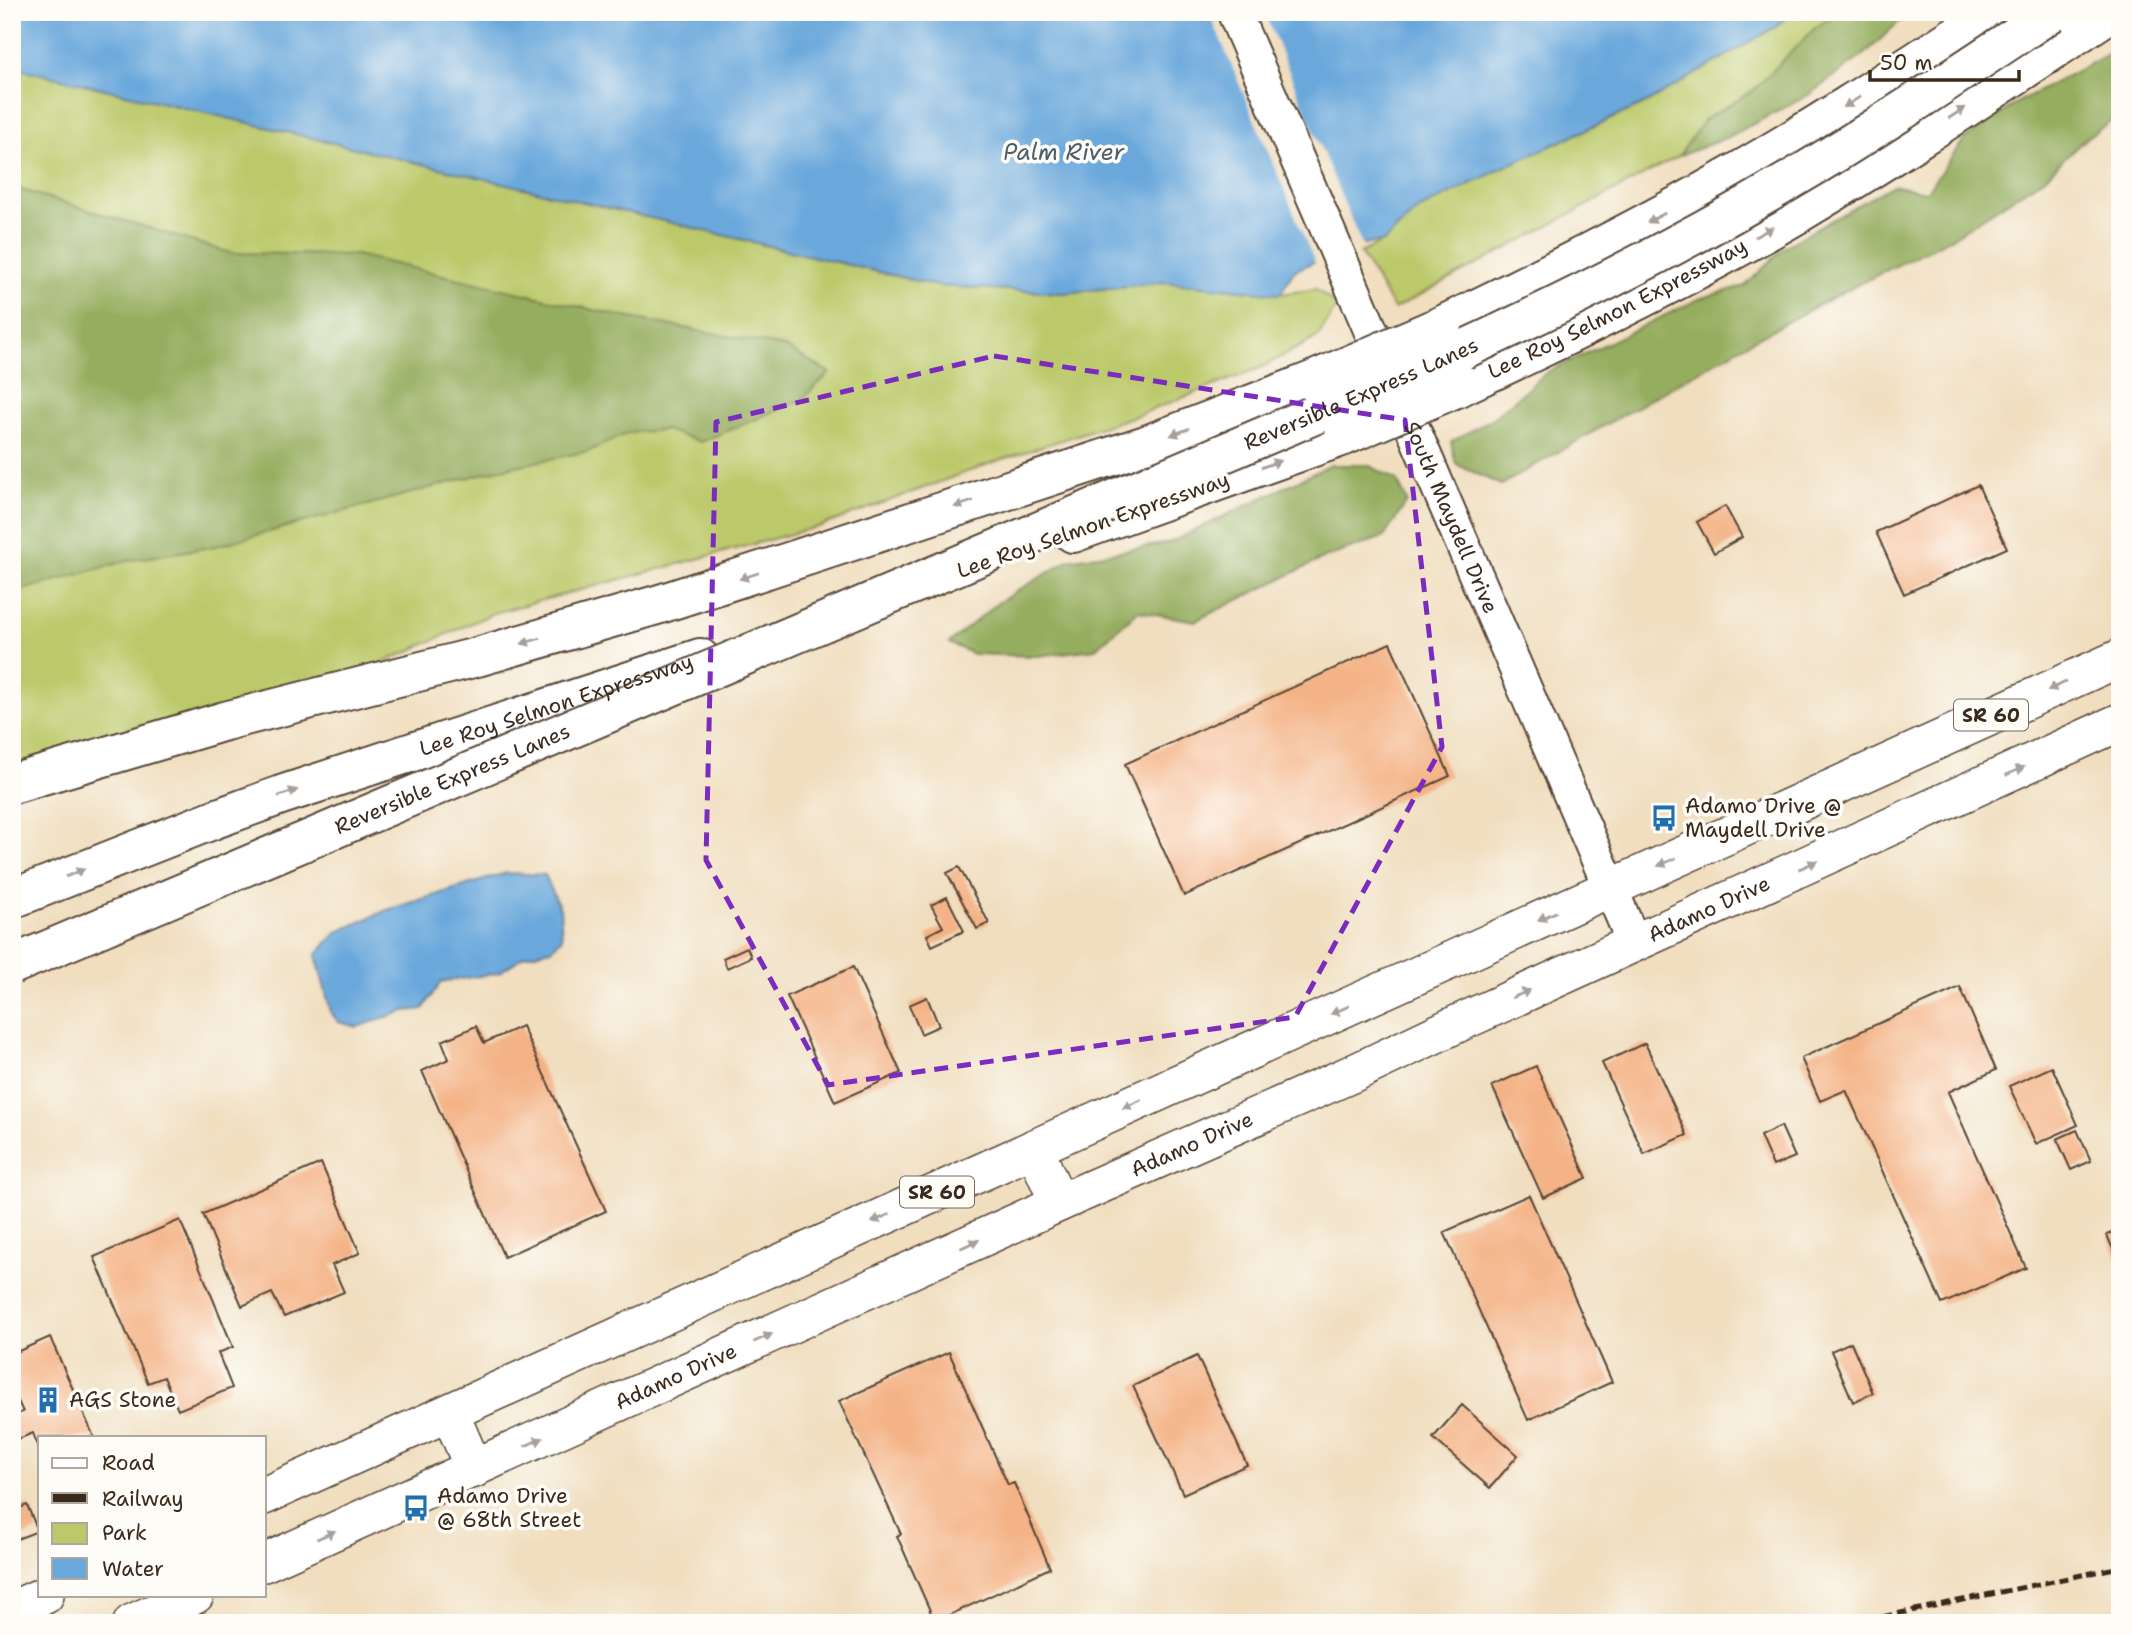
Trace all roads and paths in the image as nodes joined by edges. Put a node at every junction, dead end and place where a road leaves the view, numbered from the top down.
1 (1234, 12) edge
2 (1992, 12) edge
3 (2052, 12) edge
4 (2111, 12) edge
5 (2120, 658) edge
6 (2120, 722) edge
7 (12, 784) edge
8 (1609, 888) junction
9 (12, 899) edge
10 (1634, 943) junction
11 (12, 965) edge
12 (1034, 1148) junction
13 (1059, 1203) junction
14 (450, 1413) junction
15 (474, 1469) junction
16 (266, 1495) edge
17 (266, 1562) edge
18 (43, 1596) edge
19 (193, 1596) edge
20 (12, 1609) edge
21 (132, 1623) edge

1 - 8 street, South Maydell Drive
2 -> 7 highway, bridge
3 - 11 highway, Reversible Express Lanes, bridge
9 -> 4 highway, Lee Roy Selmon Expressway, bridge
5 -> 8 main road, SR 60
10 -> 6 main road, Adamo Drive / SR 60
8 - 10 street, South Maydell Drive
8 -> 12 main road, SR 60
13 -> 10 main road, Adamo Drive / SR 60
12 - 13 main road
12 -> 14 main road, SR 60
15 -> 13 main road, Adamo Drive / SR 60
14 - 15 main road
14 - 16 main road, SR 60
17 -> 15 main road, Adamo Drive / SR 60
18 - 20 main road
19 - 21 main road

